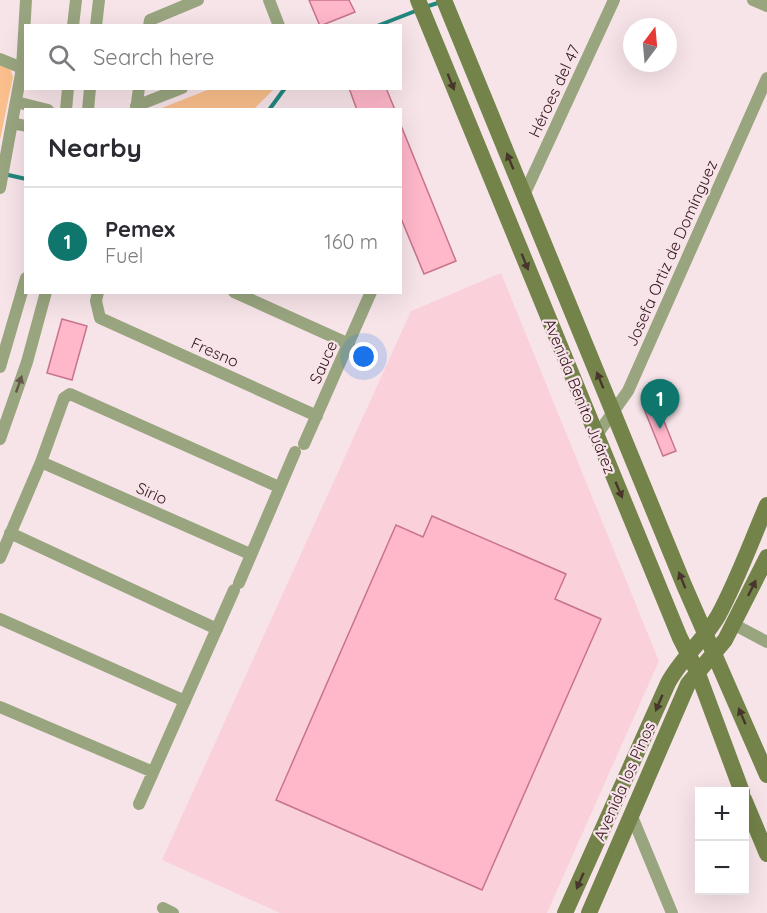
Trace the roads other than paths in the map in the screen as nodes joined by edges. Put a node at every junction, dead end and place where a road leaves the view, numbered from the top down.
1 (26, 0) edge
2 (76, 0) edge
3 (99, 0) edge
4 (198, 0) edge
5 (269, 0) edge
6 (418, 0) edge
7 (444, 0) edge
8 (614, 0) edge
9 (753, 0) edge
10 (767, 6) edge
11 (25, 24) edge
12 (73, 24) edge
13 (96, 24) edge
14 (149, 24) edge
15 (278, 24) edge
16 (24, 34) edge
17 (0, 59) edge
18 (22, 68) junction
19 (767, 78) edge
20 (68, 90) edge
21 (90, 90) edge
22 (139, 90) edge
23 (177, 90) edge
24 (16, 102) junction
25 (40, 108) edge
26 (66, 108) edge
27 (88, 108) edge
28 (136, 108) edge
29 (12, 123) junction
30 (24, 126) edge
31 (0, 188) edge
32 (524, 195) junction
33 (24, 285) edge
34 (45, 294) edge
35 (98, 294) edge
36 (238, 294) edge
37 (370, 294) edge
38 (349, 344) junction
39 (0, 367) edge
40 (613, 411) junction
41 (317, 416) junction
42 (596, 436) junction
43 (0, 439) edge
44 (41, 462) junction
45 (279, 487) junction
46 (767, 505) edge
47 (10, 533) junction
48 (250, 554) junction
49 (767, 557) edge
50 (0, 558) edge
51 (0, 619) edge
52 (735, 625) junction
53 (217, 629) junction
54 (705, 634) junction
55 (767, 642) edge
56 (688, 652) junction
57 (715, 654) junction
58 (697, 672) junction
59 (185, 701) junction
60 (0, 707) edge
61 (153, 772) junction
62 (767, 775) edge
63 (740, 787) edge
64 (139, 804) dead end
65 (749, 811) edge
66 (632, 814) junction
67 (767, 854) edge
68 (565, 913) edge
69 (589, 913) edge
70 (672, 913) edge

1 - 11 street
2 - 12 street
3 - 13 street
4 - 14 street
5 - 15 street
6 -> 42 street, Avenida Benito Juárez
32 -> 7 street, Avenida Benito Juárez
8 - 32 street, Héroes del 47
9 - 10 street
16 - 18 street
17 - 18 street
18 - 24 street
19 - 40 street, Josefa Ortiz de Domínguez
20 - 26 street
21 - 27 street
22 - 28 street
23 - 28 street
24 - 25 street
24 - 29 street
29 - 30 street
29 - 31 street
40 -> 32 street, Avenida Benito Juárez
33 - 39 street
43 -> 34 street
35 - 41 street, Fresno
36 - 38 street
37 - 38 street, Sauce
38 - 41 street, Sauce
40 - 42 street, Josefa Ortiz de Domínguez
54 -> 40 street, Avenida Benito Juárez
41 - 45 street, Sauce
42 -> 56 street, Avenida Benito Juárez
44 - 45 street
44 - 47 street
44 - 48 street, Sirio
45 - 48 street, Sauce
46 - 54 street, Avenida los Pinos
47 - 50 street
47 - 53 street
48 - 53 street, Sauce
52 -> 49 street, Avenida los Pinos
51 - 59 street
52 - 55 street
52 - 57 street, Avenida los Pinos
53 - 59 street, Sauce
54 - 56 street, Avenida los Pinos
54 - 57 street, Avenida Benito Juárez
56 - 58 street, Avenida Benito Juárez
56 -> 68 street, Avenida los Pinos
57 - 58 street, Avenida los Pinos
62 -> 57 street, Avenida Benito Juárez
58 - 63 street, Avenida Benito Juárez
58 - 66 street, Avenida los Pinos
59 - 61 street, Sauce
60 - 61 street
61 - 64 street, Sauce
65 - 67 street
66 - 69 street, Avenida los Pinos
66 - 70 street

